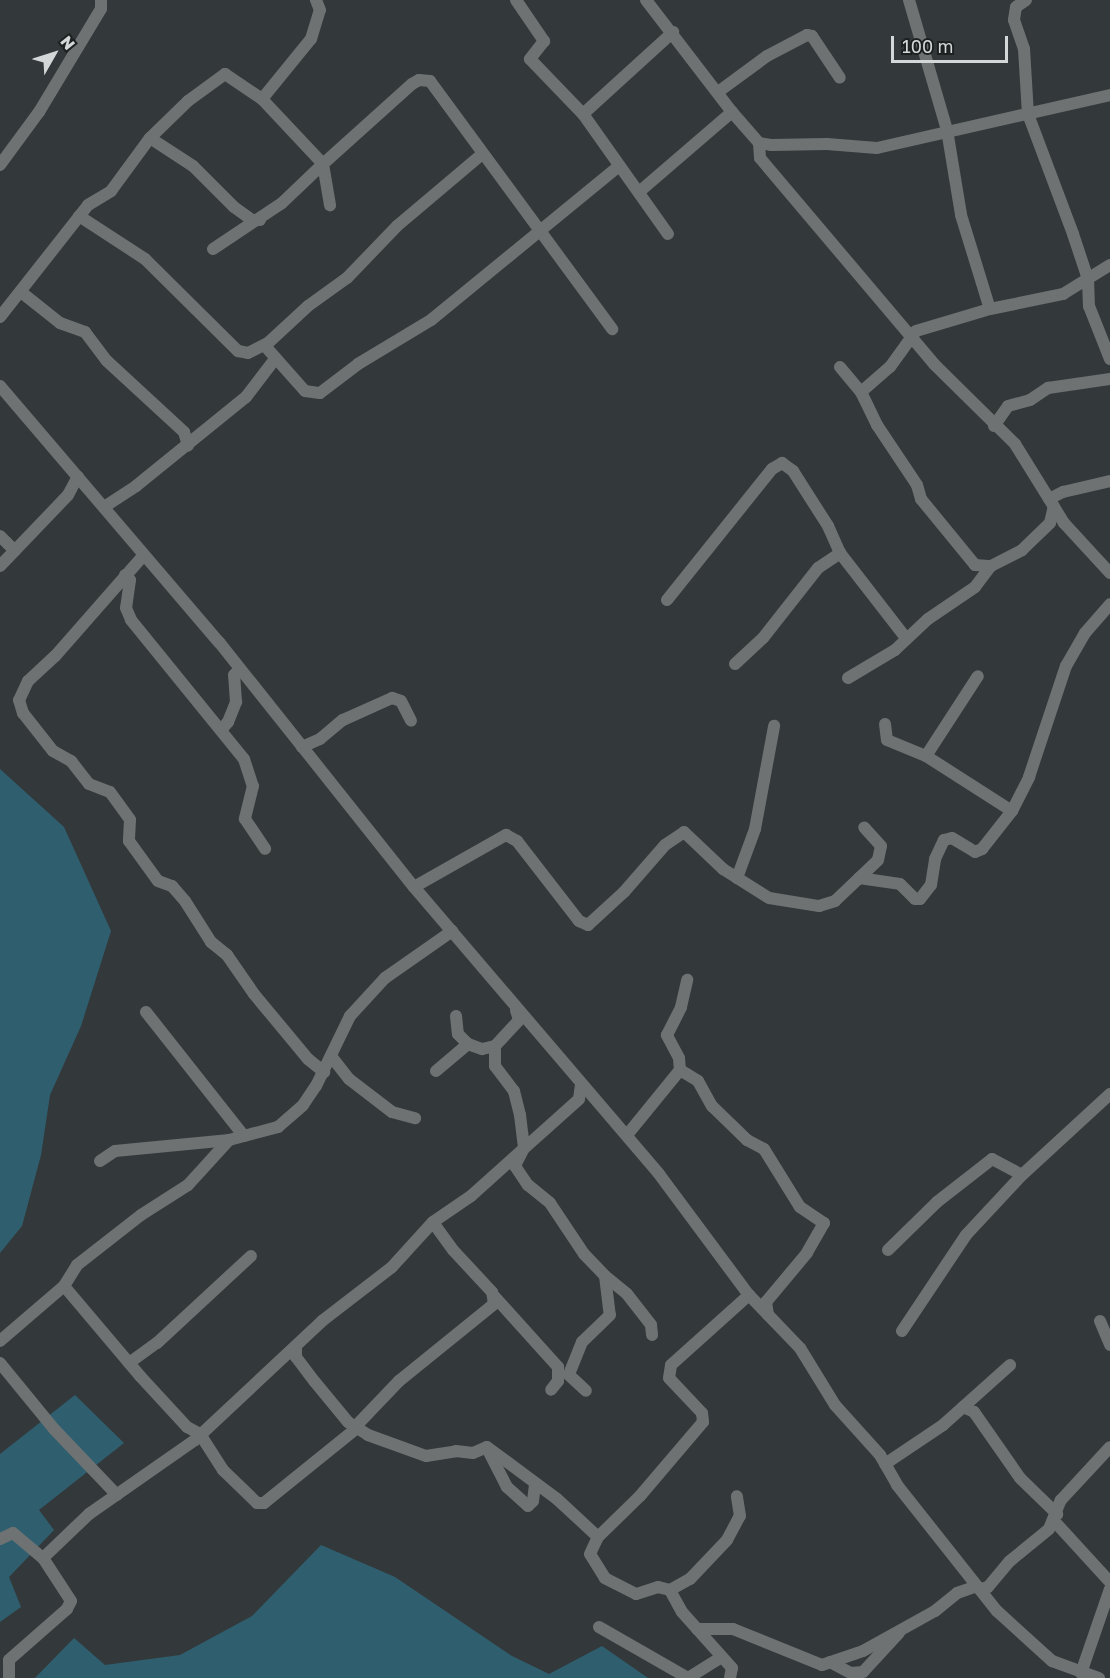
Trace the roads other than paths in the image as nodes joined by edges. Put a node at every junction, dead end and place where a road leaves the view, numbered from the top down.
1 (101, 0) edge
2 (316, 0) edge
3 (516, 0) edge
4 (646, 0) edge
5 (909, 0) edge
6 (1026, 0) edge
7 (1011, 5) edge
8 (673, 32) junction
9 (840, 78) dead end
10 (718, 92) junction
11 (1110, 95) edge
12 (262, 99) junction
13 (732, 112) junction
14 (583, 114) junction
15 (1028, 114) junction
16 (947, 130) junction
17 (150, 138) junction
18 (765, 144) junction
19 (481, 155) junction
20 (323, 164) junction
21 (0, 165) edge
22 (618, 167) junction
23 (639, 192) junction
24 (330, 205) dead end
25 (79, 216) junction
26 (260, 220) junction
27 (542, 231) junction
28 (668, 234) dead end
29 (213, 249) dead end
30 (1110, 265) edge
31 (1088, 279) junction
32 (21, 292) junction
33 (990, 309) junction
34 (0, 317) edge
35 (612, 329) dead end
36 (910, 336) junction
37 (265, 346) junction
38 (274, 359) junction
39 (1110, 359) edge
40 (840, 367) dead end
41 (1110, 379) edge
42 (0, 386) edge
43 (861, 392) junction
44 (994, 426) junction
45 (188, 445) junction
46 (78, 476) junction
47 (1110, 481) edge
48 (1052, 503) junction
49 (104, 507) junction
50 (1064, 523) junction
51 (1050, 524) junction
52 (0, 536) edge
53 (15, 551) junction
54 (840, 553) junction
55 (143, 556) junction
56 (975, 565) junction
57 (0, 566) edge
58 (991, 567) junction
59 (1110, 573) edge
60 (125, 575) junction
61 (982, 578) junction
62 (667, 600) dead end
63 (1110, 604) edge
64 (906, 638) junction
65 (735, 664) dead end
66 (239, 670) junction
67 (978, 676) dead end
68 (848, 678) dead end
69 (411, 721) dead end
70 (885, 724) dead end
71 (774, 726) dead end
72 (220, 729) junction
73 (302, 747) junction
74 (926, 756) junction
75 (1012, 811) junction
76 (864, 827) dead end
77 (265, 849) dead end
78 (737, 878) junction
79 (859, 878) junction
80 (414, 887) junction
81 (452, 931) junction
82 (687, 980) dead end
83 (511, 1001) junction
84 (146, 1012) dead end
85 (456, 1016) dead end
86 (468, 1044) junction
87 (495, 1046) junction
88 (331, 1056) junction
89 (680, 1070) junction
90 (436, 1071) dead end
91 (324, 1072) junction
92 (581, 1085) junction
93 (1110, 1094) edge
94 (579, 1099) junction
95 (593, 1099) junction
96 (416, 1118) dead end
97 (627, 1135) junction
98 (244, 1136) junction
99 (229, 1140) junction
100 (524, 1148) junction
101 (100, 1161) dead end
102 (1022, 1175) junction
103 (433, 1222) junction
104 (888, 1250) dead end
105 (251, 1256) dead end
106 (605, 1276) junction
107 (64, 1286) junction
108 (749, 1295) junction
109 (494, 1296) junction
110 (768, 1315) junction
111 (1100, 1321) dead end
112 (902, 1331) dead end
113 (2, 1334) edge
114 (652, 1335) dead end
115 (1110, 1345) edge
116 (296, 1347) junction
117 (0, 1363) edge
118 (129, 1363) junction
119 (1010, 1365) dead end
120 (558, 1367) junction
121 (569, 1375) junction
122 (551, 1390) dead end
123 (586, 1391) dead end
124 (963, 1407) junction
125 (352, 1428) junction
126 (199, 1439) junction
127 (487, 1447) junction
128 (1110, 1447) edge
129 (885, 1464) junction
130 (535, 1484) junction
131 (117, 1495) junction
132 (737, 1496) dead end
133 (1056, 1518) junction
134 (598, 1537) junction
135 (0, 1539) edge
136 (43, 1558) junction
137 (1110, 1582) edge
138 (978, 1587) junction
139 (1110, 1589) edge
140 (670, 1590) junction
141 (905, 1626) junction
142 (599, 1628) dead end
143 (703, 1632) junction
144 (721, 1657) junction
145 (830, 1662) junction
146 (1081, 1673) junction
147 (5, 1676) edge
148 (861, 1676) edge
149 (730, 1678) edge
150 (1099, 1678) edge

1 - 21 street
2 - 12 street
3 - 14 street
4 - 8 street
5 - 16 street
6 - 7 street
7 - 15 street
8 - 10 street
8 - 14 street
9 - 10 street
10 - 13 street
11 - 15 street
12 - 17 street
12 - 20 street
13 - 18 street
13 - 23 street
14 - 22 street
15 - 16 street
15 - 31 street
16 - 18 street
16 - 33 street
17 - 25 street
17 - 26 street
18 - 36 street
19 - 20 street
19 - 27 street
19 - 37 street
20 - 24 street
20 - 26 street
22 - 23 street
22 - 27 street
23 - 28 street
25 - 32 street
25 - 37 street
26 - 29 street
27 - 35 street
27 - 38 street
30 - 31 street
31 - 33 street
31 - 39 street
32 - 34 street
32 - 45 street
33 - 36 street
36 - 43 street
36 - 44 street
37 - 38 street
38 - 45 street
40 - 43 street
41 - 44 street
42 - 46 street
43 - 56 street
44 - 48 street
45 - 49 street
46 - 49 street
46 - 53 street
47 - 48 street
48 - 50 street
48 - 51 street
49 - 55 street
50 - 51 street
50 - 59 street
51 - 58 street
52 - 53 street
53 - 57 street
54 - 62 street
54 - 64 street
54 - 65 street
55 - 60 street
55 - 66 street
56 - 58 street
56 - 61 street
58 - 61 street
60 - 72 street
60 - 91 street
61 - 64 street
63 - 75 street
64 - 68 street
66 - 72 street
66 - 73 street
67 - 74 street
69 - 73 street
70 - 74 street
71 - 78 street
72 - 77 street
73 - 80 street
74 - 75 street
75 - 79 street
76 - 79 street
78 - 79 street
78 - 80 street
80 - 81 street
81 - 83 street
81 - 88 street
82 - 89 street
83 - 87 street
83 - 92 street
84 - 98 street
85 - 86 street
86 - 87 street
86 - 90 street
87 - 100 street
88 - 91 street
88 - 96 street
89 - 97 street
89 - 110 street
91 - 98 street
92 - 94 street
92 - 95 street
93 - 102 street
94 - 95 street
94 - 100 street
95 - 97 street
97 - 108 street
98 - 99 street
99 - 101 street
99 - 107 street
100 - 103 street
100 - 106 street
102 - 104 street
102 - 112 street
103 - 109 street
103 - 116 street
105 - 118 street
106 - 114 street
106 - 121 street
107 - 113 street
107 - 118 street
108 - 110 street
108 - 134 street
109 - 120 street
109 - 125 street
110 - 129 street
111 - 115 street
116 - 125 street
116 - 126 street
117 - 131 street
118 - 126 street
119 - 124 street
120 - 121 street
120 - 122 street
121 - 123 street
124 - 129 street
124 - 133 street
125 - 126 street
125 - 127 street
126 - 131 street
127 - 130 street
127 - 130 street
128 - 133 street
129 - 138 street
130 - 134 street
131 - 136 street
132 - 140 street
133 - 137 street
133 - 138 street
134 - 140 street
135 - 136 street
136 - 147 street
138 - 141 street
138 - 146 street
139 - 146 street
140 - 143 street
141 - 145 street
141 - 148 street
142 - 144 street
143 - 144 street
143 - 145 street
144 - 149 street
145 - 148 street
146 - 150 street

